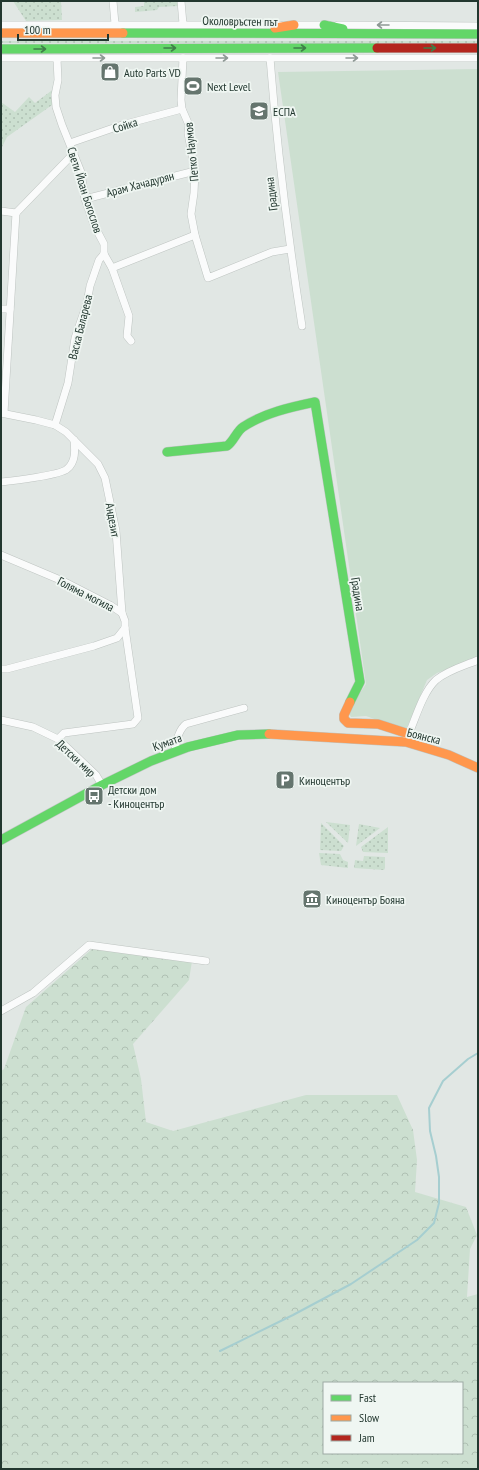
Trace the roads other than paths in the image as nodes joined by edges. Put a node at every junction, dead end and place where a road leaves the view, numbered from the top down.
1 (113, 1) edge
2 (181, 1) edge
3 (115, 24) junction
4 (183, 24) junction
5 (294, 24) junction
6 (1, 25) edge
7 (24, 25) junction
8 (324, 25) junction
9 (478, 26) edge
10 (1, 33) edge
11 (63, 33) junction
12 (244, 33) junction
13 (478, 34) edge
14 (376, 35) junction
15 (478, 48) edge
16 (1, 49) edge
17 (1, 58) edge
18 (56, 58) junction
19 (183, 58) junction
20 (270, 58) junction
21 (478, 58) edge
22 (182, 109) junction
23 (70, 143) junction
24 (74, 153) junction
25 (195, 171) junction
26 (85, 199) junction
27 (1, 211) edge
28 (16, 213) junction
29 (195, 234) junction
30 (290, 249) junction
31 (104, 254) junction
32 (112, 268) junction
33 (10, 309) junction
34 (1, 310) edge
35 (302, 326) dead end
36 (131, 341) dead end
37 (3, 413) edge
38 (55, 425) junction
39 (74, 440) junction
40 (166, 452) dead end
41 (1, 482) edge
42 (1, 556) edge
43 (122, 613) junction
44 (125, 628) junction
45 (478, 660) edge
46 (1, 669) edge
47 (244, 708) dead end
48 (1, 720) edge
49 (408, 738) junction
50 (58, 739) junction
51 (360, 740) joint
52 (175, 752) junction
53 (478, 768) edge
54 (102, 785) junction
55 (1, 840) edge
56 (206, 961) dead end
57 (1, 1011) edge

1 - 3 street
2 - 4 street
3 - 4 street
3 - 7 street
4 - 5 street
5 - 8 street
5 - 12 main road
6 - 7 street
7 - 11 main road
9 -> 8 street
8 - 14 main road
10 - 11 main road, Околовръстен път
11 - 12 main road, Околовръстен път
12 - 14 main road, Околовръстен път
13 - 14 main road, Околовръстен път
16 -> 15 main road
17 - 18 street
18 -> 19 street
18 - 23 street, Свети Йоан Богослов
19 -> 20 street
19 - 22 street, Петко Наумов
20 -> 21 street
20 - 30 street, Градина
22 - 23 street, Сойка
22 - 25 street, Петко Наумов
23 - 24 street, Свети Йоан Богослов
24 - 26 street, Свети Йоан Богослов
24 - 28 street
25 - 26 street, Арам Хачадурян
25 - 29 street, Петко Наумов
26 - 31 street, Свети Йоан Богослов
27 - 28 street
28 - 33 street
29 - 30 street, Петко Наумов
29 - 32 street
30 - 35 street, Градина
31 - 32 street, Свети Йоан Богослов
31 - 38 street, Васка Баларева
32 - 36 street, Свети Йоан Богослов
33 - 34 street
33 - 37 street
37 - 38 street
38 - 39 street
39 - 41 street
39 - 43 street, Андезит
40 - 49 main road, Градина
42 - 43 street, Голяма могила
43 - 44 street, Голяма могила
44 - 46 street
44 - 50 street
45 - 49 street
47 - 52 street
48 - 50 street, Детски мир
49 - 51 main road, Боянска
49 - 53 main road, Боянска
50 - 54 street, Детски мир
51 - 52 main road, Кумата
52 - 54 main road, Кумата
54 - 55 main road, Кумата
56 - 57 street

